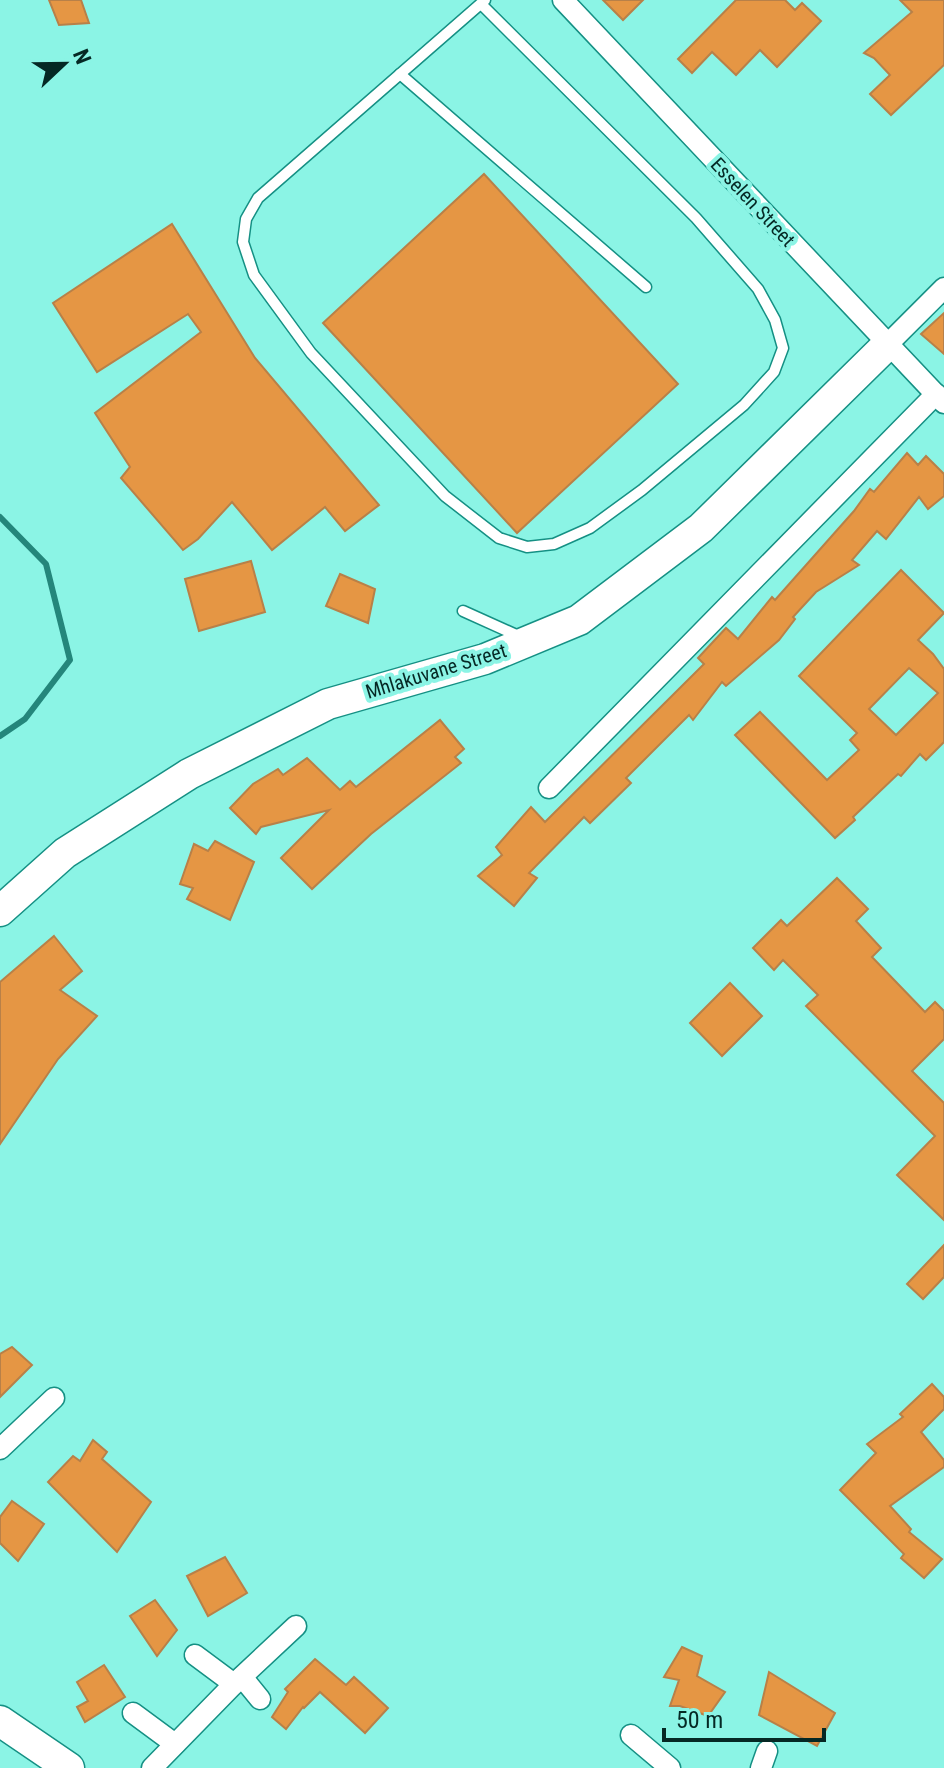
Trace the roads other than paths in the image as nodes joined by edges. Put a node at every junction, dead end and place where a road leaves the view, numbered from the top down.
1 (563, 0) edge
2 (483, 2) edge
3 (400, 74) junction
4 (646, 287) dead end
5 (944, 288) edge
6 (887, 345) junction
7 (940, 399) edge
8 (463, 611) dead end
9 (529, 640) junction
10 (549, 788) dead end
11 (0, 911) edge
12 (54, 1398) dead end
13 (0, 1449) edge
14 (296, 1626) dead end
15 (195, 1655) dead end
16 (238, 1680) junction
17 (260, 1699) dead end
18 (133, 1713) dead end
19 (0, 1721) edge
20 (631, 1735) dead end
21 (175, 1744) junction
22 (69, 1768) edge
23 (152, 1768) edge
24 (670, 1768) edge

1 - 6 street, Esselen Street
2 - 3 lane
2 - 3 lane
3 - 4 lane
5 - 6 street, Mhlakuvane Street
6 - 7 street, Esselen Street
6 - 9 street, Mhlakuvane Street
7 - 10 street
8 - 9 lane
9 - 11 street, Mhlakuvane Street
12 - 13 street
14 - 16 street
15 - 16 street
16 - 17 street
16 - 21 street
18 - 21 street
19 - 22 street
20 - 24 street
21 - 23 street

